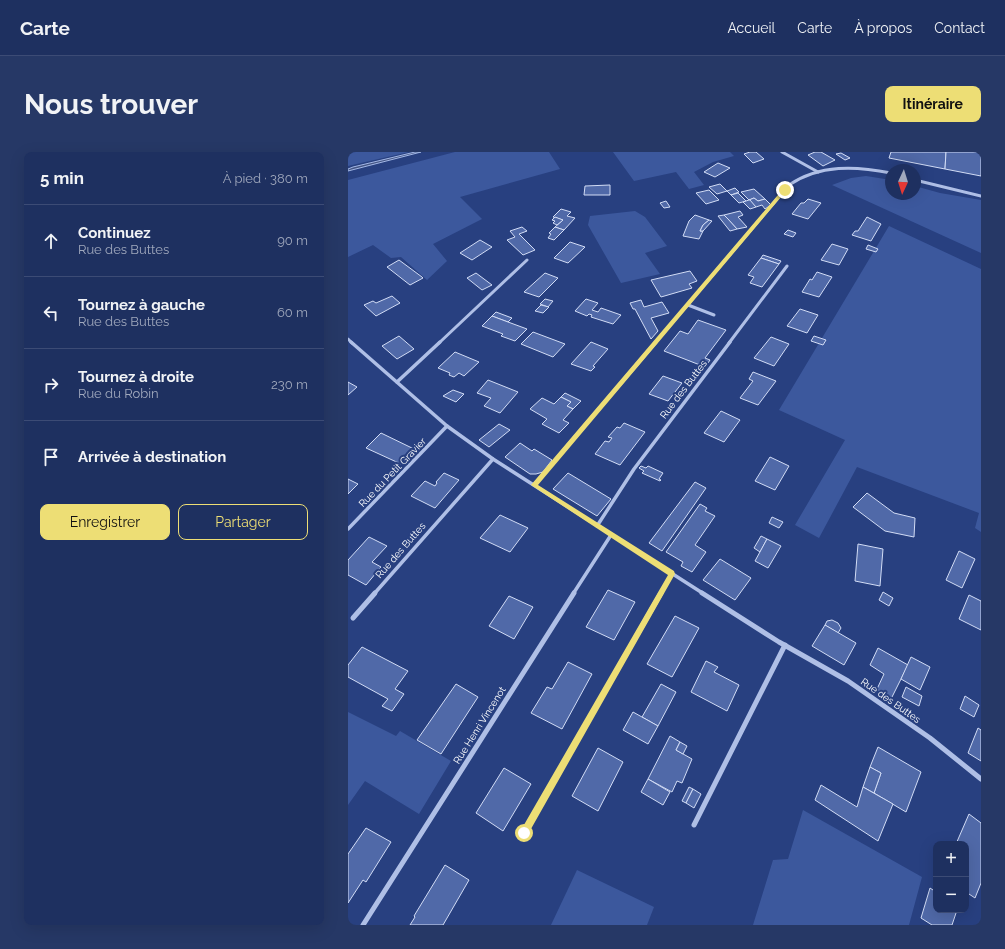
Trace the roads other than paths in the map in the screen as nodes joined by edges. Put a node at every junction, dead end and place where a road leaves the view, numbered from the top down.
1 (782, 152) edge
2 (818, 172) junction
3 (885, 173) edge
4 (921, 181) edge
5 (981, 196) edge
6 (527, 260) dead end
7 (786, 266) dead end
8 (688, 304) junction
9 (714, 315) dead end
10 (348, 339) edge
11 (397, 382) junction
12 (447, 426) junction
13 (492, 459) junction
14 (534, 485) junction
15 (597, 526) junction
16 (348, 529) edge
17 (611, 535) junction
18 (672, 574) junction
19 (353, 618) dead end
20 (785, 645) junction
21 (981, 779) edge
22 (694, 825) dead end
23 (524, 833) dead end
24 (363, 925) edge

1 - 2 street
2 - 3 street
2 - 8 street
4 - 5 street
6 - 11 street
7 - 15 street, Rue des Buttes
8 - 9 street
8 - 14 street
10 - 11 street, Rue des Buttes
11 - 12 street, Rue des Buttes
12 - 13 street, Rue des Buttes
12 - 16 street, Rue du Petit Gravier
13 - 14 street, Rue des Buttes
13 - 19 street, Rue des Buttes
14 - 15 street, Rue des Buttes
15 - 17 street, Rue des Buttes
17 - 18 street, Rue des Buttes
17 - 24 street, Rue Henri Vincenot
18 - 20 street, Rue des Buttes
18 - 23 street
20 - 21 street, Rue des Buttes
20 - 22 street

